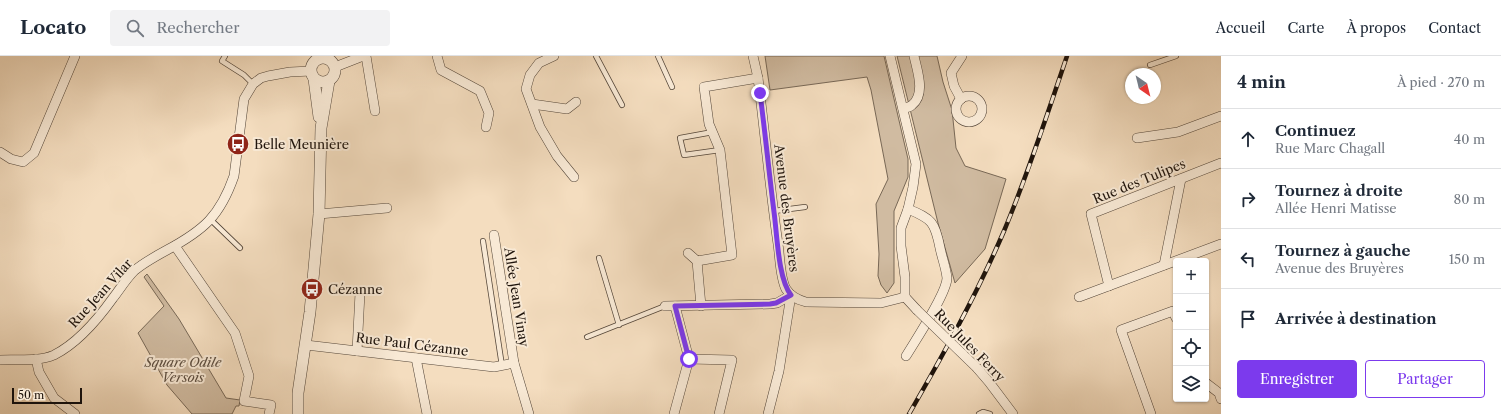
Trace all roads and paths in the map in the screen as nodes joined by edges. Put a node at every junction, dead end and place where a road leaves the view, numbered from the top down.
1 (64, 56) edge
2 (225, 56) edge
3 (362, 56) edge
4 (366, 56) edge
5 (437, 56) edge
6 (554, 56) edge
7 (596, 56) edge
8 (658, 56) edge
9 (753, 56) edge
10 (890, 56) edge
11 (914, 56) edge
12 (962, 56) edge
13 (1176, 56) edge
14 (325, 57) edge
15 (73, 59) edge
16 (1150, 65) dead end
17 (335, 67) junction
18 (312, 76) junction
19 (758, 78) junction
20 (329, 81) junction
21 (253, 84) junction
22 (672, 87) dead end
23 (961, 99) dead end
24 (576, 102) dead end
25 (532, 104) junction
26 (622, 105) dead end
27 (903, 108) junction
28 (375, 111) dead end
29 (1221, 116) edge
30 (486, 127) dead end
31 (321, 128) junction
32 (713, 132) junction
33 (1137, 138) dead end
34 (720, 150) junction
35 (0, 152) edge
36 (1221, 163) edge
37 (574, 177) dead end
38 (1181, 178) junction
39 (805, 207) dead end
40 (386, 208) dead end
41 (908, 209) junction
42 (774, 211) junction
43 (319, 214) junction
44 (211, 220) junction
45 (494, 235) dead end
46 (483, 241) dead end
47 (1221, 244) edge
48 (175, 246) junction
49 (240, 248) dead end
50 (688, 253) dead end
51 (599, 258) dead end
52 (697, 261) junction
53 (1164, 265) junction
54 (1109, 286) junction
55 (360, 293) dead end
56 (791, 295) junction
57 (905, 297) junction
58 (1079, 297) dead end
59 (665, 306) joint
60 (675, 306) junction
61 (701, 306) junction
62 (1173, 311) edge
63 (619, 324) junction
64 (587, 337) dead end
65 (306, 345) junction
66 (357, 351) junction
67 (906, 356) dead end
68 (416, 358) junction
69 (36, 359) junction
70 (689, 359) junction
71 (0, 360) edge
72 (514, 363) junction
73 (502, 366) junction
74 (1209, 385) edge
75 (1221, 399) edge
76 (73, 414) edge
77 (269, 414) edge
78 (298, 414) edge
79 (427, 414) edge
80 (529, 414) edge
81 (674, 414) edge
82 (719, 414) edge
83 (768, 414) edge
84 (979, 414) edge
85 (990, 414) edge
86 (1013, 414) edge
87 (1151, 414) edge

1 - 15 street
2 - 21 lane
3 - 17 street
4 - 28 street
5 - 30 street
6 - 25 street
7 - 26 lane
8 - 22 lane
9 - 19 street, Avenue des Bruyères
10 - 27 street
11 - 27 street
12 - 23 street
13 - 16 lane
14 - 17 street
14 - 18 street
15 - 35 street
17 - 20 street
18 - 20 street
18 - 21 street
18 - 31 street
19 - 32 street
19 - 42 street, Avenue des Bruyères
20 - 31 street
21 - 44 street, Rue Jean Vilar
24 - 25 street
25 - 37 street
27 - 41 street
29 - 33 street
31 - 43 street
32 - 34 street
32 - 34 lane
34 - 52 street
36 - 38 street, Rue des Tulipes
38 - 53 street
38 - 54 street, Rue des Tulipes
39 - 42 lane
40 - 43 street
41 - 57 street
41 - 67 street
42 - 56 street, Avenue des Bruyères
43 - 65 street
44 - 48 street, Rue Jean Vilar
44 - 49 lane
45 - 72 street, Allée Jean Vinay
46 - 73 lane
47 - 53 street
48 - 69 street, Rue Jean Vilar
48 - 77 street
50 - 52 street
51 - 63 lane
52 - 61 street
53 - 54 street
54 - 58 street
55 - 66 street
56 - 57 street
56 - 61 street
56 - 83 street
57 - 86 street, Rue Jules Ferry, bridge
59 - 60 street
59 - 63 lane
60 - 61 street
60 - 70 street
62 - 87 street
63 - 64 lane
65 - 66 street, Rue Paul Cézanne
65 - 78 street
66 - 68 street, Rue Paul Cézanne
68 - 73 street, Rue Paul Cézanne
68 - 79 street
69 - 71 street, Rue Jean Vilar
69 - 76 street
70 - 81 street
70 - 82 street
72 - 73 street, Rue Paul Cézanne
72 - 80 street, Allée Jean Vinay
74 - 75 street
84 - 85 lane

